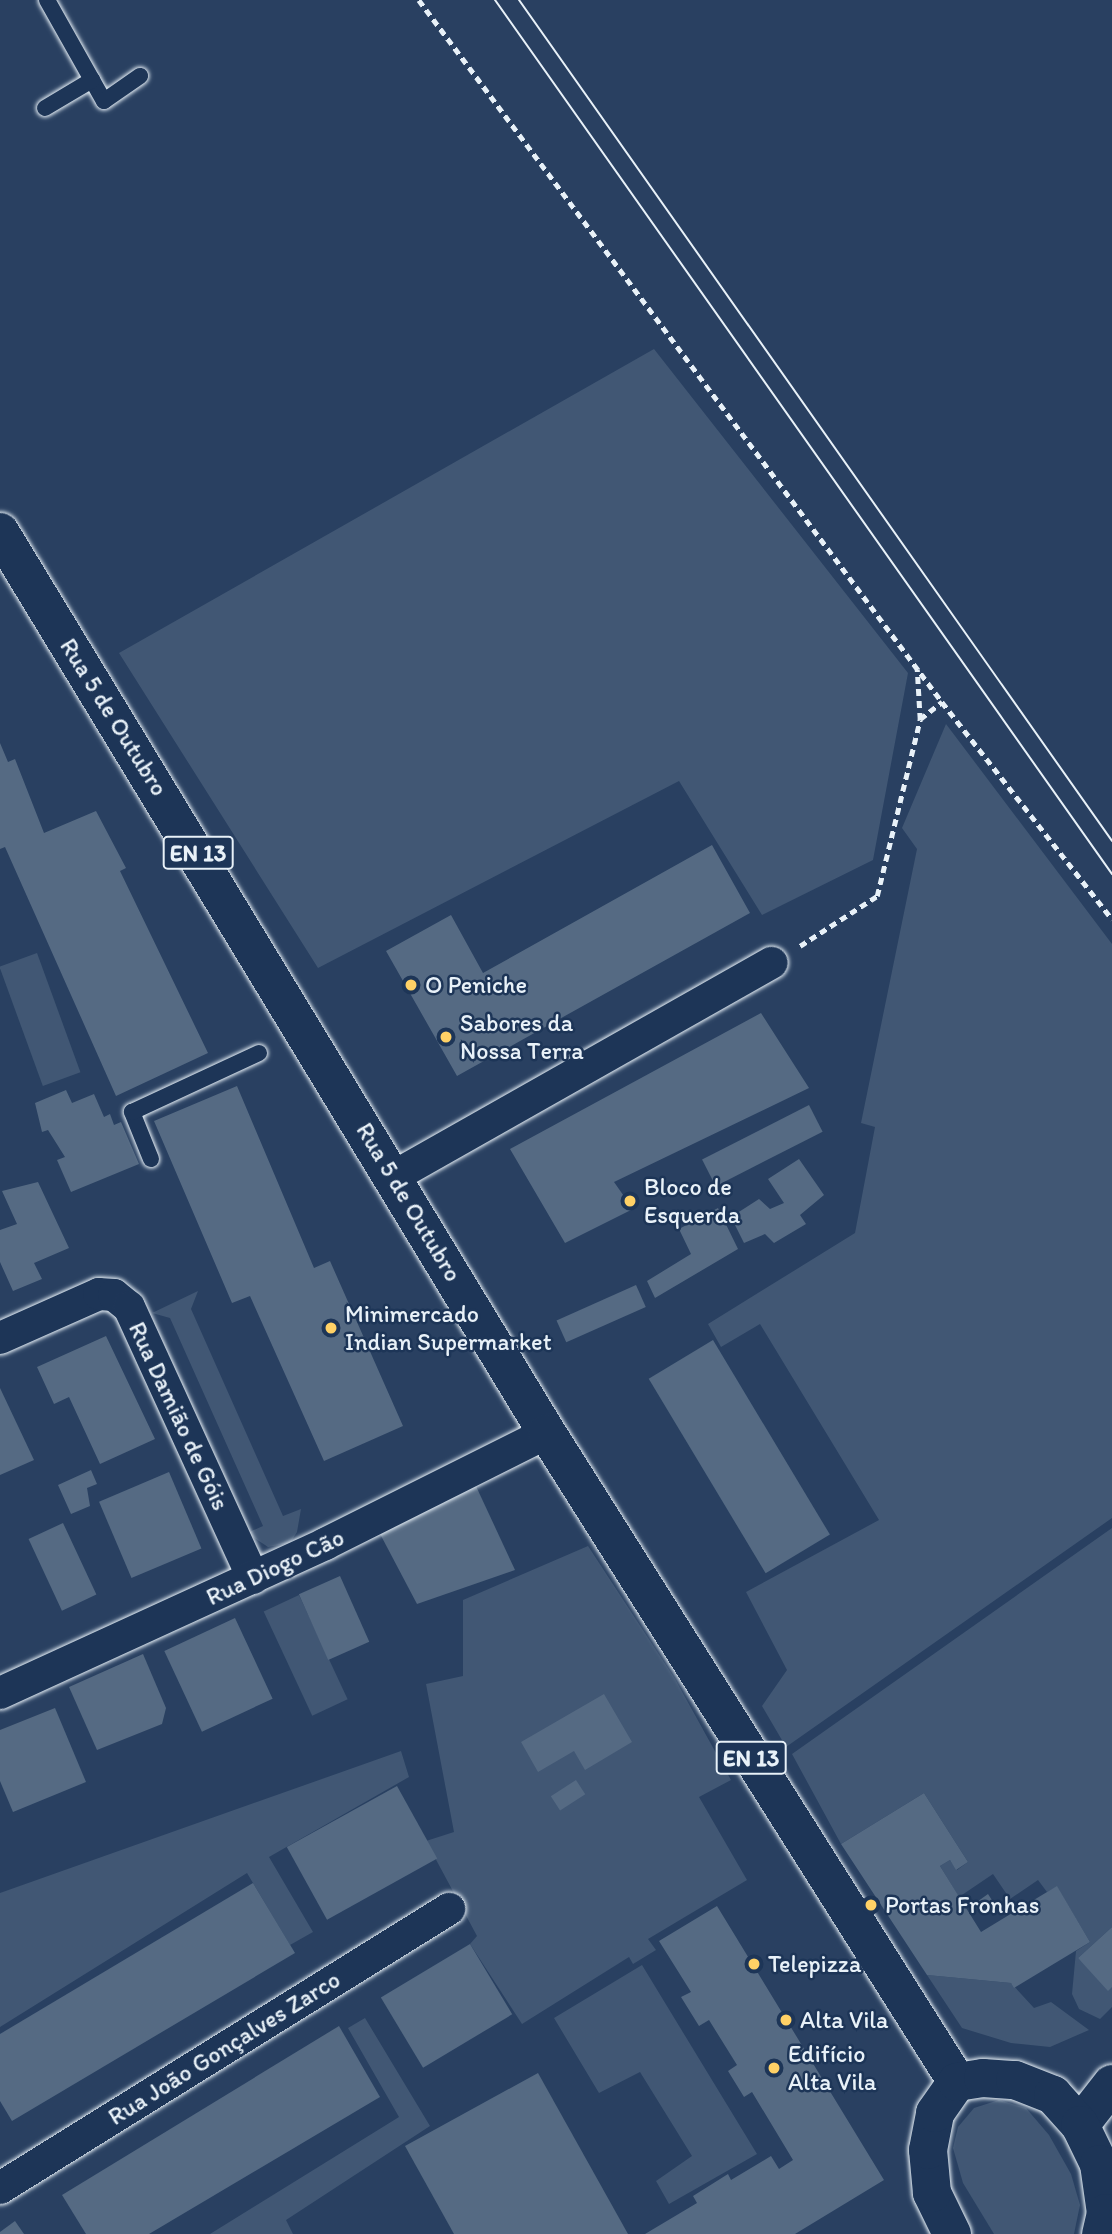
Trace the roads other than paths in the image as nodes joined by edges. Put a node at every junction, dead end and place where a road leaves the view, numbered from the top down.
1 (47, 0) edge
2 (140, 76) dead end
3 (92, 80) junction
4 (45, 108) dead end
5 (0, 532) edge
6 (772, 963) road end
7 (259, 1053) dead end
8 (151, 1159) dead end
9 (393, 1177) junction
10 (0, 1338) edge
11 (547, 1433) junction
12 (253, 1578) junction
13 (0, 1693) edge
14 (449, 1909) dead end
15 (957, 2082) junction
16 (1111, 2084) edge
17 (1080, 2124) junction
18 (0, 2189) edge
19 (952, 2234) edge
20 (1101, 2234) edge

1 - 3 lane
2 - 3 lane
3 - 4 lane
5 - 9 main road, Rua 5 de Outubro / EN 13
6 - 9 street
7 - 8 lane
9 - 11 main road, Rua 5 de Outubro / EN 13
10 - 12 street, Rua Damião de Góis
11 - 12 street, Rua Diogo Cão
11 - 15 main road, Rua 5 de Outubro / EN 13
12 - 13 street, Rua Diogo Cão
14 - 18 street, Rua João Gonçalves Zarco
15 - 17 main road
15 - 19 main road
16 - 17 main road
17 - 20 main road

